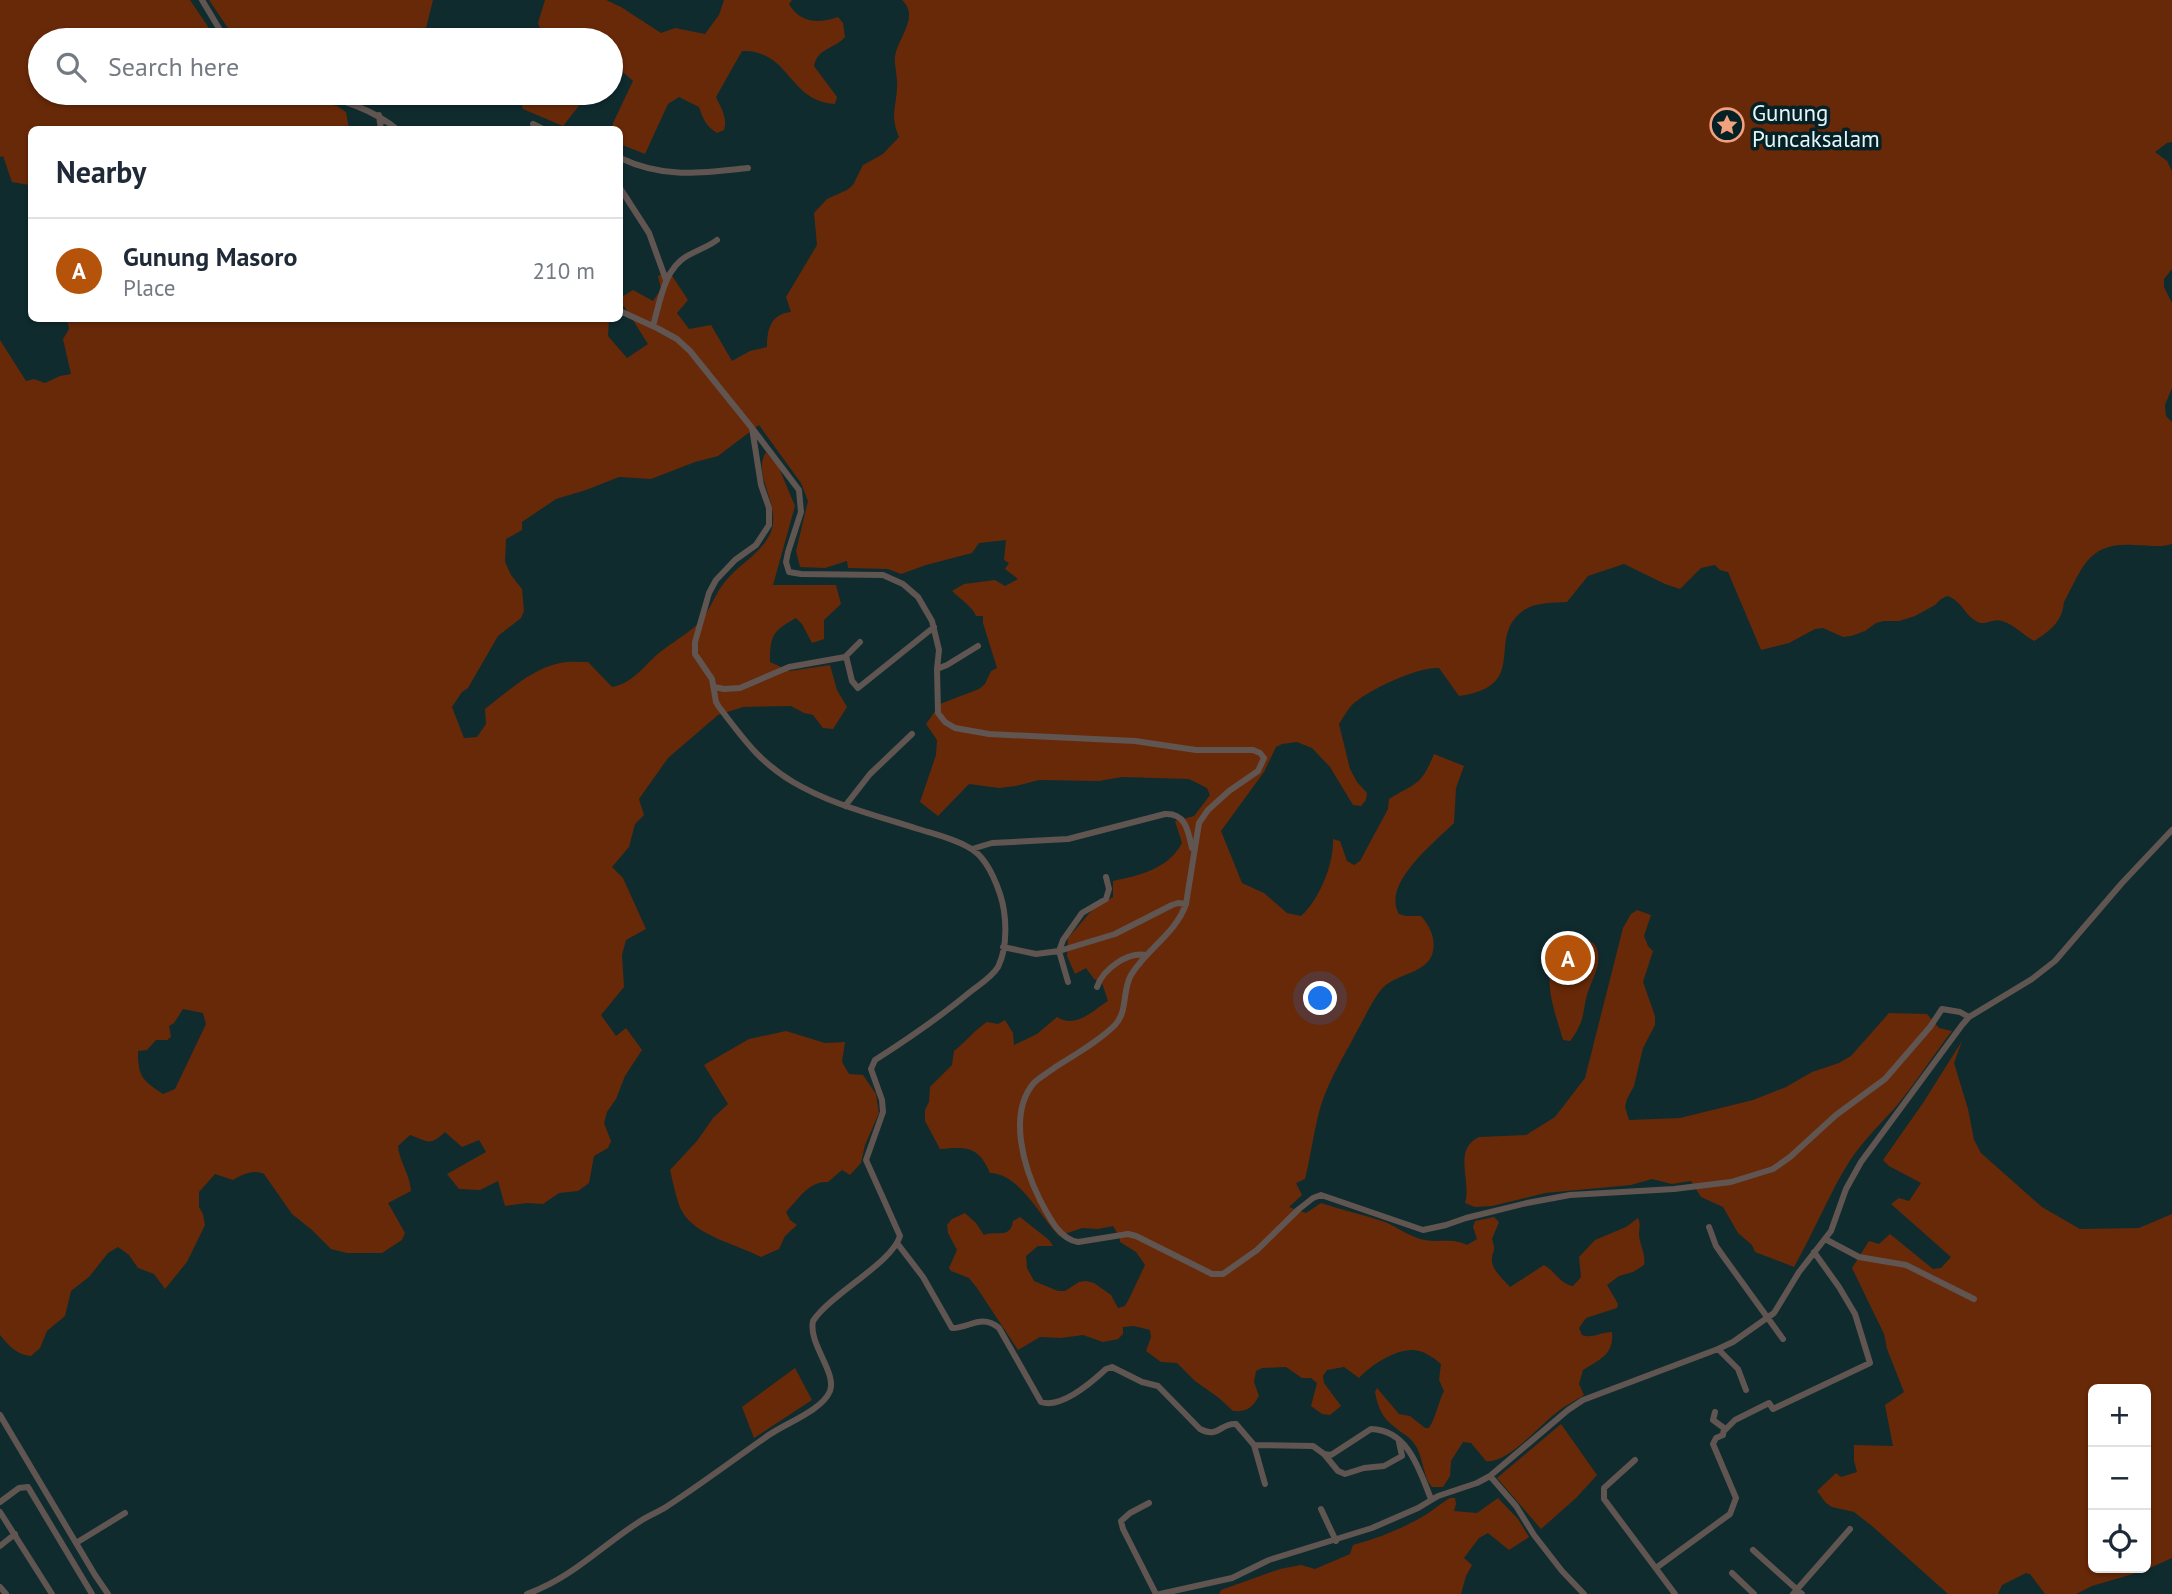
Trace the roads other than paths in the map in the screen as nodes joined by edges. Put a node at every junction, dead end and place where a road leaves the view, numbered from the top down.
1 (202, 0) edge
2 (219, 28) edge
3 (354, 105) edge
4 (379, 115) junction
5 (533, 124) dead end
6 (380, 126) edge
7 (393, 126) edge
8 (537, 126) edge
9 (623, 159) edge
10 (748, 168) dead end
11 (623, 193) edge
12 (717, 240) dead end
13 (666, 280) junction
14 (623, 312) edge
15 (653, 326) junction
16 (752, 428) junction
17 (934, 627) junction
18 (860, 642) dead end
19 (978, 646) dead end
20 (846, 656) junction
21 (937, 669) junction
22 (714, 687) junction
23 (912, 734) dead end
24 (845, 806) junction
25 (2172, 830) edge
26 (972, 849) junction
27 (1194, 855) junction
28 (1106, 877) dead end
29 (1186, 904) junction
30 (1003, 947) junction
31 (1059, 951) junction
32 (1146, 955) junction
33 (1068, 982) dead end
34 (1097, 987) dead end
35 (1969, 1017) junction
36 (1709, 1227) dead end
37 (1825, 1239) junction
38 (897, 1243) junction
39 (1814, 1252) junction
40 (1975, 1299) dead end
41 (1768, 1318) junction
42 (1783, 1339) dead end
43 (1717, 1349) junction
44 (1746, 1390) dead end
45 (1715, 1412) dead end
46 (0, 1415) edge
47 (1724, 1431) junction
48 (1399, 1442) junction
49 (1254, 1445) junction
50 (1324, 1454) junction
51 (1634, 1460) dead end
52 (1490, 1476) junction
53 (1265, 1484) dead end
54 (1431, 1499) junction
55 (0, 1502) edge
56 (1149, 1503) dead end
57 (1321, 1509) dead end
58 (0, 1511) edge
59 (125, 1513) dead end
60 (1850, 1530) dead end
61 (15, 1534) junction
62 (1336, 1541) junction
63 (76, 1544) junction
64 (0, 1546) edge
65 (1752, 1550) dead end
66 (1656, 1568) junction
67 (1732, 1573) dead end
68 (0, 1587) edge
69 (1797, 1593) edge
70 (6, 1594) edge
71 (52, 1594) edge
72 (92, 1594) edge
73 (108, 1594) edge
74 (527, 1594) edge
75 (1158, 1594) edge
76 (1584, 1594) edge
77 (1675, 1594) edge
78 (1754, 1594) edge

1 - 2 street
3 - 4 street
4 - 6 street
4 - 7 street
5 - 8 street
9 - 10 street
11 - 13 street
12 - 13 street
13 - 15 street
14 - 15 street
15 - 16 street
16 - 17 street
16 - 22 street
17 - 20 street
17 - 21 street
18 - 20 street
19 - 21 street
20 - 22 street
21 - 27 street
22 - 24 street
23 - 24 street
24 - 26 street
25 - 35 street
26 - 27 street
26 - 30 street
27 - 29 street
28 - 31 street
29 - 31 street
29 - 32 street
30 - 31 street
30 - 38 street
31 - 33 street
32 - 34 street
32 - 35 street
35 - 37 street
36 - 41 street
37 - 39 street
37 - 40 street
38 - 49 street
38 - 74 street
39 - 41 street
39 - 47 street
41 - 42 street
41 - 43 street
43 - 44 street
43 - 52 street
45 - 47 street
46 - 63 street
47 - 66 street
48 - 50 street
48 - 50 street
48 - 54 street
49 - 50 street
49 - 53 street
51 - 66 street
52 - 54 street
52 - 76 street
54 - 62 street
55 - 72 street
56 - 75 street
57 - 62 street
58 - 61 street
59 - 63 street
60 - 69 street
61 - 64 street
61 - 71 street
62 - 75 street
63 - 73 street
65 - 69 street
66 - 77 street
67 - 78 street
68 - 70 street

